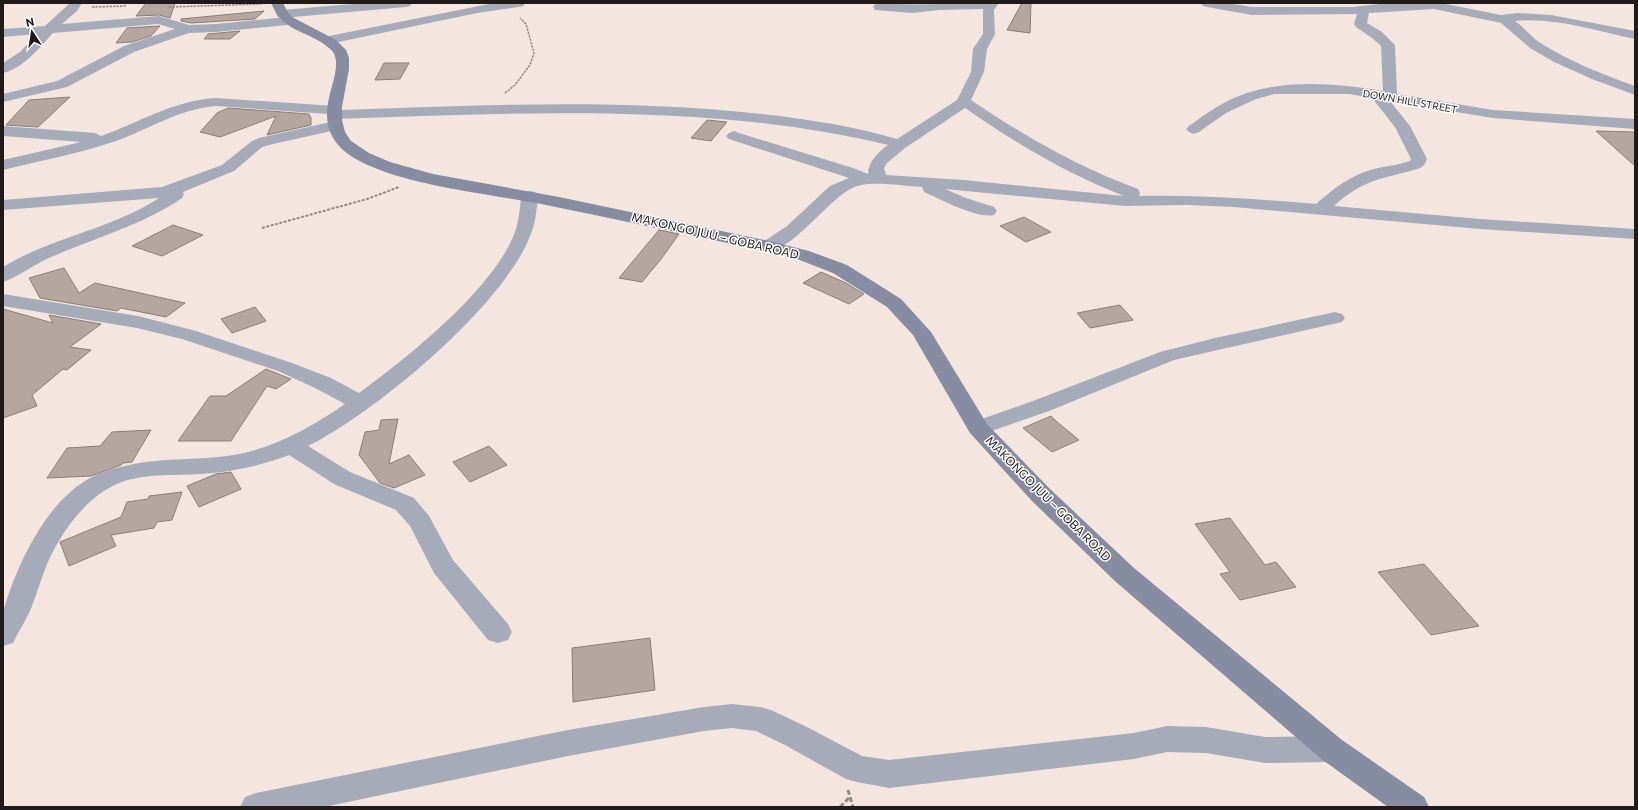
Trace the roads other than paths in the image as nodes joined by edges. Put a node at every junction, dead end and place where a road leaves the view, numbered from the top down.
1 (76, 3) edge
2 (406, 3) edge
3 (519, 3) edge
4 (1207, 3) edge
5 (1526, 3) edge
6 (992, 4) edge
7 (1427, 5) edge
8 (879, 7) dead end
9 (1364, 10) junction
10 (283, 13) edge
11 (1522, 16) junction
12 (1502, 19) junction
13 (50, 28) junction
14 (188, 29) junction
15 (3, 33) edge
16 (1635, 35) edge
17 (329, 40) junction
18 (3, 69) edge
19 (1635, 91) edge
20 (1384, 96) junction
21 (3, 98) edge
22 (964, 101) junction
23 (335, 117) junction
24 (1635, 124) edge
25 (1194, 129) dead end
26 (3, 131) edge
27 (734, 136) dead end
28 (108, 139) junction
29 (900, 144) junction
30 (3, 165) edge
31 (872, 179) junction
32 (920, 182) junction
33 (184, 186) junction
34 (528, 196) junction
35 (1154, 200) junction
36 (3, 205) edge
37 (1321, 209) junction
38 (988, 211) dead end
39 (1635, 234) edge
40 (769, 246) junction
41 (3, 276) edge
42 (3, 300) edge
43 (1335, 318) dead end
44 (361, 403) junction
45 (978, 428) junction
46 (290, 446) junction
47 (498, 632) dead end
48 (3, 635) edge
49 (1331, 749) junction
50 (256, 807) edge
51 (1414, 807) edge

1 - 13 street
2 - 10 street
3 - 17 street
4 - 9 street
5 - 11 street
6 - 8 street
6 - 22 street
7 - 9 street
7 - 12 street
9 - 20 street
10 - 14 street
10 - 17 street
11 - 12 street
11 - 16 street
12 - 19 street
13 - 14 street
13 - 15 street
13 - 18 street
14 - 21 street
17 - 23 street
20 - 24 street, DOWN HILL STREET
20 - 25 street, DOWN HILL STREET
20 - 37 street
22 - 29 street
22 - 35 street
23 - 28 street
23 - 29 street
23 - 33 street
23 - 34 street, MAKONGO JUU – GOBA ROAD
26 - 28 street
27 - 31 street
28 - 30 street
29 - 31 street
31 - 32 street
31 - 40 street
32 - 35 street
32 - 38 street
33 - 36 street
33 - 41 street
34 - 40 street, MAKONGO JUU – GOBA ROAD
34 - 44 street
35 - 37 street
37 - 39 street
40 - 45 street, MAKONGO JUU – GOBA ROAD
42 - 44 street
43 - 45 street
44 - 46 street
45 - 49 street, MAKONGO JUU – GOBA ROAD
46 - 47 street
46 - 48 street
49 - 50 street
49 - 51 street, MAKONGO JUU – GOBA ROAD

